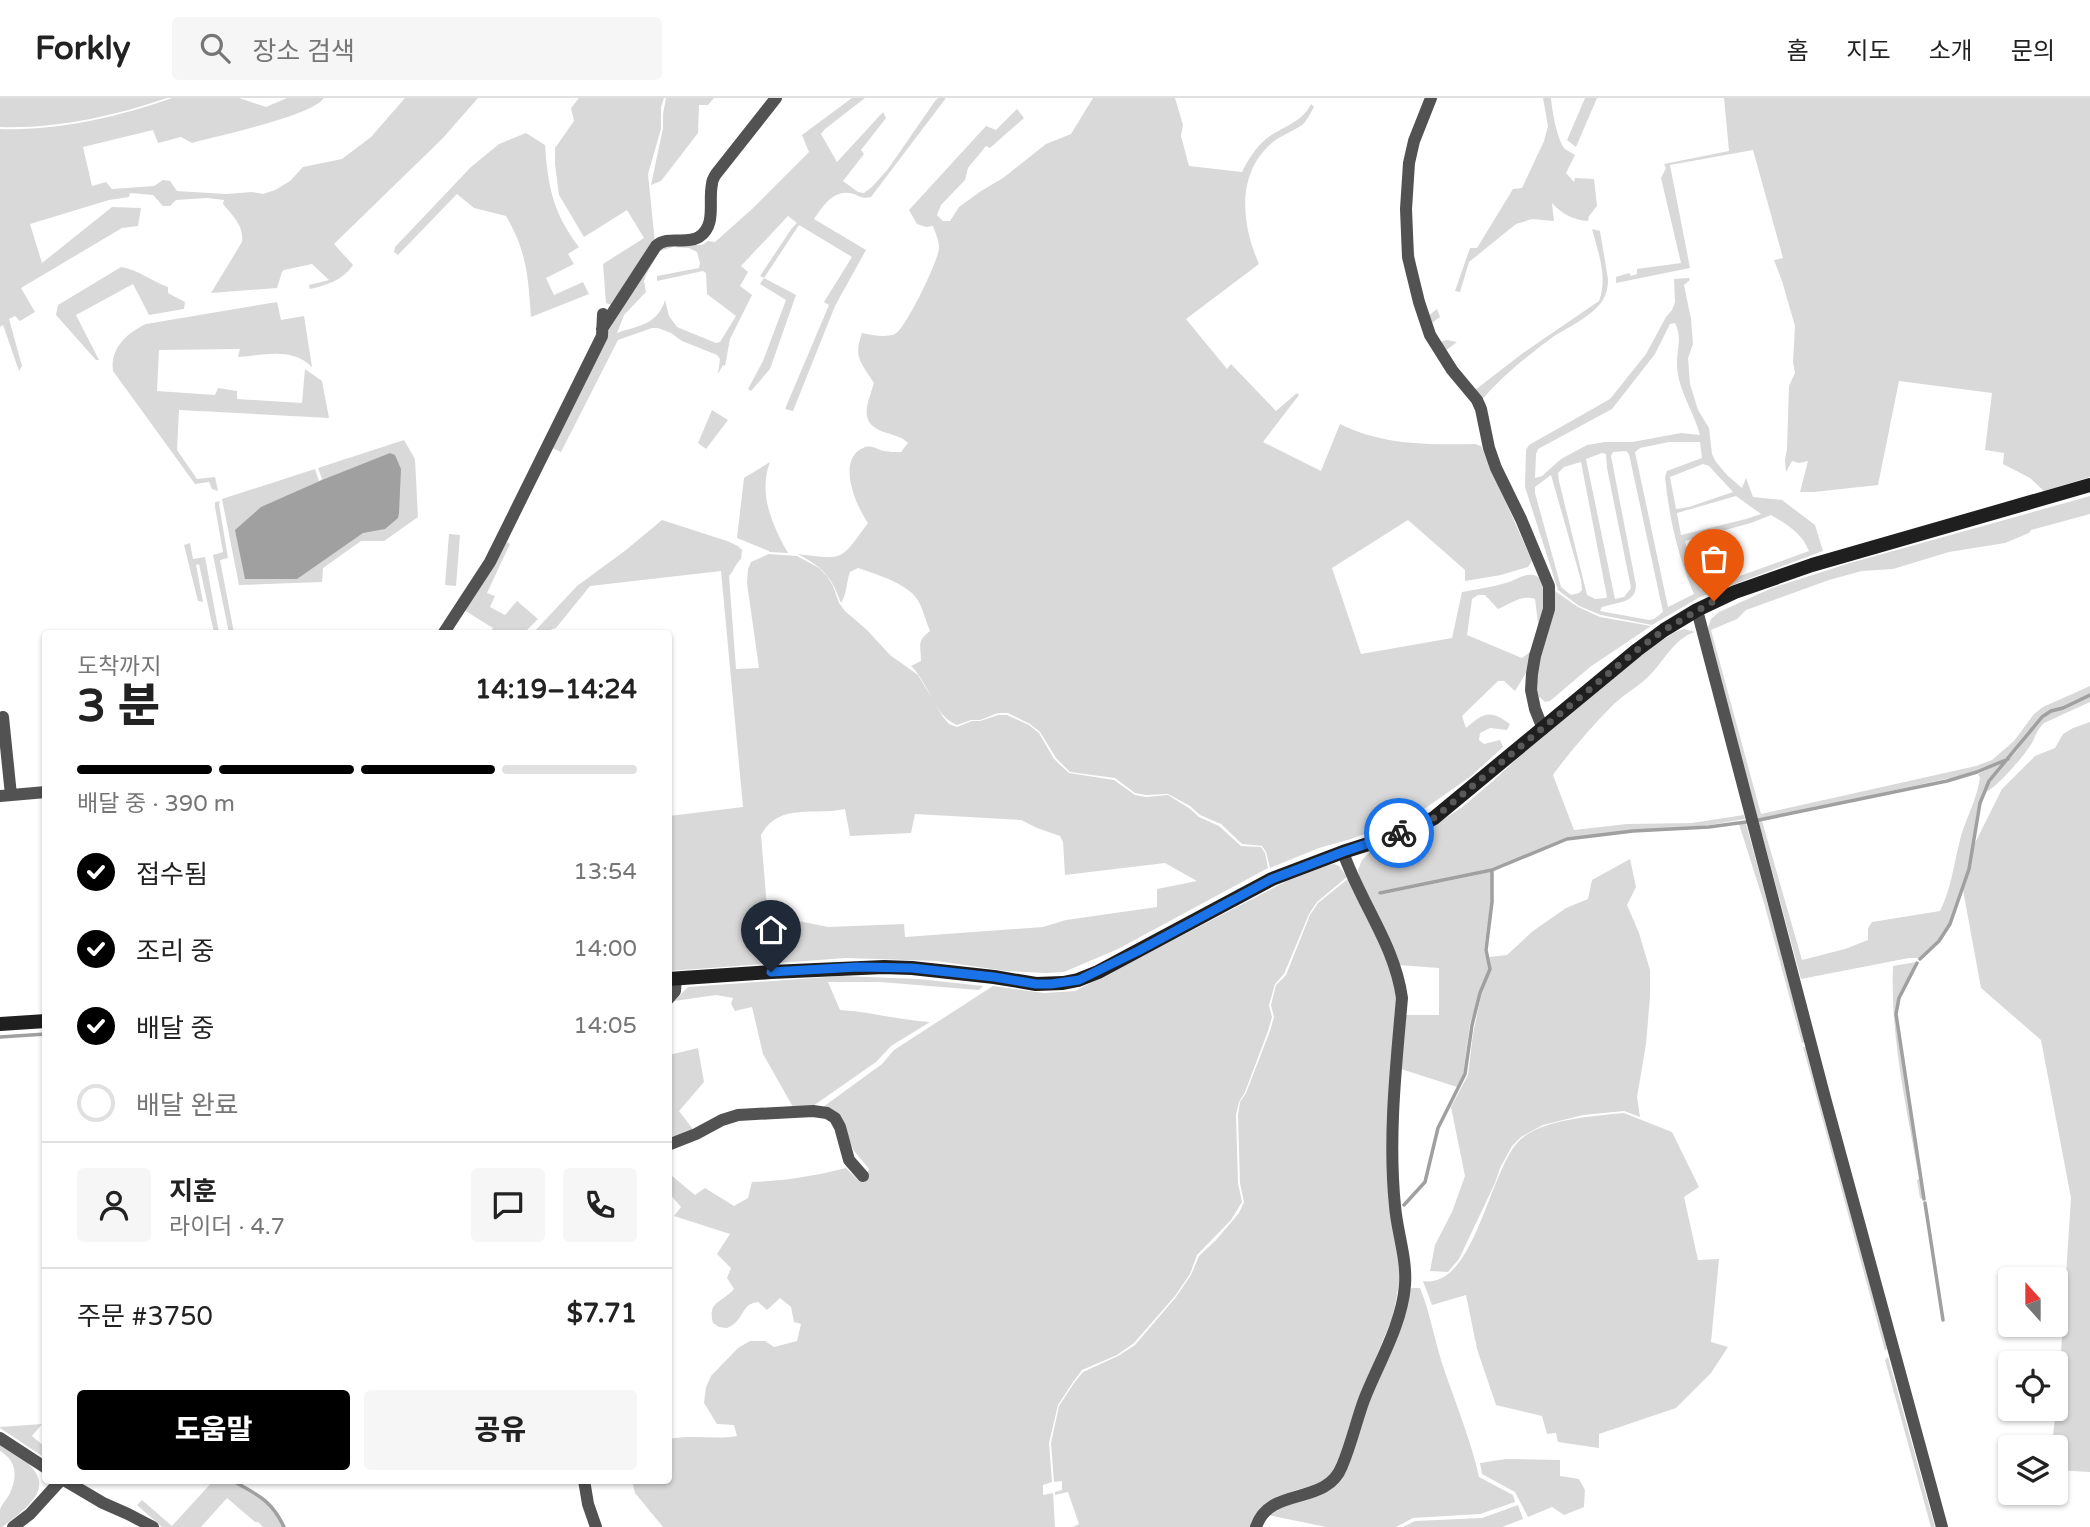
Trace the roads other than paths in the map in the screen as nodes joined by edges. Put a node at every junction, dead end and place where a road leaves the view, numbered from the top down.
1 (776, 98) edge
2 (1431, 98) edge
3 (603, 314) dead end
4 (602, 329) junction
5 (2090, 485) edge
6 (1697, 610) junction
7 (446, 630) edge
8 (3, 717) dead end
9 (1543, 729) junction
10 (42, 792) edge
11 (6, 795) edge
12 (1343, 852) junction
13 (672, 979) edge
14 (42, 1021) edge
15 (0, 1024) edge
16 (672, 1143) edge
17 (863, 1176) dead end
18 (0, 1438) edge
19 (42, 1465) edge
20 (59, 1484) edge
21 (70, 1484) edge
22 (585, 1484) edge
23 (13, 1527) edge
24 (153, 1527) edge
25 (596, 1527) edge
26 (1256, 1527) edge
27 (1942, 1527) edge

1 - 4 street
2 - 9 street
3 - 4 street
4 - 7 street
5 - 6 main road
6 - 9 main road
6 - 27 street
8 - 11 street
9 - 12 main road
10 - 11 street
12 - 13 main road
12 - 26 street
14 - 15 main road
16 - 17 street
18 - 19 street
20 - 23 street
21 - 24 street
22 - 25 street

